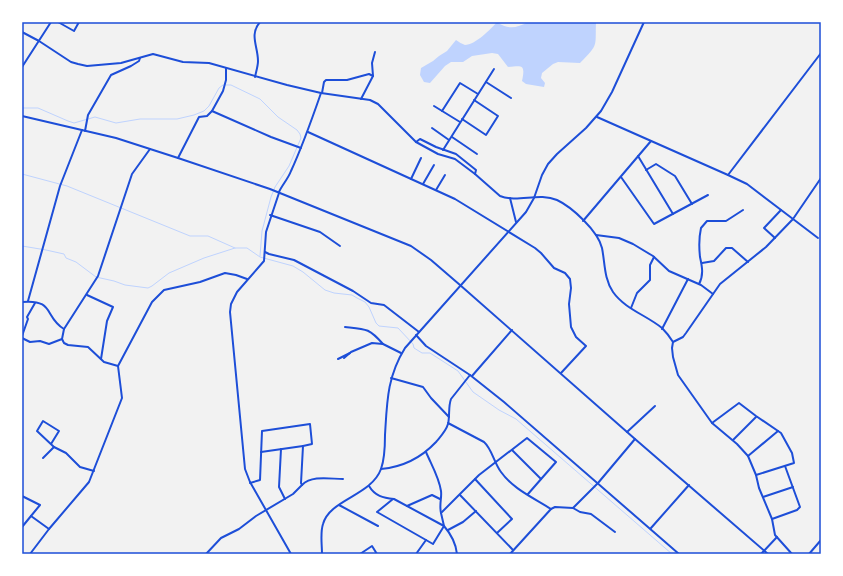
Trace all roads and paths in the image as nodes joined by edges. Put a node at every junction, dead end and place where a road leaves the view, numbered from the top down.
1 (51, 22) edge
2 (58, 22) edge
3 (79, 22) edge
4 (260, 22) edge
5 (644, 22) edge
6 (22, 32) edge
7 (39, 41) junction
8 (375, 52) dead end
9 (821, 53) edge
10 (140, 58) junction
11 (22, 67) edge
12 (226, 68) junction
13 (494, 70) dead end
14 (373, 76) junction
15 (255, 77) junction
16 (486, 82) junction
17 (322, 93) junction
18 (478, 94) junction
19 (511, 98) dead end
20 (361, 99) junction
21 (474, 100) junction
22 (434, 106) dead end
23 (212, 111) junction
24 (442, 111) junction
25 (22, 116) edge
26 (597, 117) junction
27 (462, 121) junction
28 (432, 128) dead end
29 (84, 130) junction
30 (308, 132) junction
31 (450, 138) junction
32 (652, 141) junction
33 (416, 142) junction
34 (301, 148) junction
35 (150, 149) junction
36 (443, 150) junction
37 (477, 154) dead end
38 (638, 156) junction
39 (178, 158) junction
40 (421, 158) dead end
41 (434, 165) dead end
42 (646, 170) junction
43 (475, 174) junction
44 (446, 175) dead end
45 (728, 175) junction
46 (621, 177) junction
47 (821, 178) edge
48 (411, 179) junction
49 (423, 184) junction
50 (436, 190) junction
51 (278, 192) junction
52 (708, 195) dead end
53 (510, 198) junction
54 (534, 198) junction
55 (692, 204) junction
56 (743, 210) dead end
57 (781, 210) junction
58 (673, 214) junction
59 (270, 216) junction
60 (793, 219) junction
61 (584, 221) junction
62 (516, 222) junction
63 (508, 231) junction
64 (596, 235) junction
65 (775, 238) junction
66 (818, 238) dead end
67 (340, 246) dead end
68 (265, 252) junction
69 (654, 257) junction
70 (748, 262) junction
71 (702, 263) junction
72 (247, 279) junction
73 (688, 280) junction
74 (700, 284) junction
75 (460, 285) junction
76 (713, 294) junction
77 (86, 295) junction
78 (28, 301) junction
79 (22, 302) edge
80 (35, 303) junction
81 (631, 308) junction
82 (345, 327) dead end
83 (64, 329) junction
84 (662, 329) junction
85 (512, 330) junction
86 (419, 332) junction
87 (416, 335) junction
88 (22, 337) edge
89 (62, 338) junction
90 (673, 342) junction
91 (383, 344) junction
92 (351, 352) junction
93 (401, 353) junction
94 (344, 358) dead end
95 (101, 359) junction
96 (338, 359) dead end
97 (118, 366) junction
98 (561, 374) junction
99 (471, 376) junction
100 (391, 378) junction
101 (655, 406) dead end
102 (756, 416) junction
103 (449, 417) junction
104 (448, 423) junction
105 (712, 423) junction
106 (778, 431) junction
107 (627, 432) junction
108 (635, 439) junction
109 (733, 440) junction
110 (51, 444) dead end
111 (303, 446) junction
112 (54, 447) junction
113 (281, 450) junction
114 (512, 450) junction
115 (261, 452) junction
116 (426, 452) junction
117 (748, 456) junction
118 (43, 458) dead end
119 (495, 463) junction
120 (785, 466) junction
121 (381, 469) junction
122 (94, 471) junction
123 (756, 475) junction
124 (343, 479) dead end
125 (475, 479) junction
126 (541, 479) junction
127 (250, 483) junction
128 (597, 484) junction
129 (302, 485) junction
130 (689, 485) junction
131 (369, 486) junction
132 (793, 487) junction
133 (460, 494) junction
134 (528, 494) junction
135 (22, 496) edge
136 (763, 497) junction
137 (285, 499) junction
138 (394, 499) junction
139 (440, 499) junction
140 (339, 505) junction
141 (407, 506) junction
142 (573, 508) junction
143 (552, 509) junction
144 (265, 510) junction
145 (476, 511) junction
146 (441, 513) junction
147 (31, 516) junction
148 (772, 519) junction
149 (378, 526) dead end
150 (444, 526) junction
151 (22, 527) edge
152 (650, 528) junction
153 (49, 529) junction
154 (448, 530) junction
155 (615, 532) dead end
156 (497, 533) junction
157 (777, 537) junction
158 (426, 540) junction
159 (821, 540) edge
160 (513, 550) junction
161 (764, 551) junction
162 (30, 554) edge
163 (206, 554) edge
164 (291, 554) edge
165 (322, 554) edge
166 (360, 554) edge
167 (377, 554) edge
168 (416, 554) edge
169 (458, 554) edge
170 (510, 554) edge
171 (679, 554) edge
172 (761, 554) edge
173 (768, 554) edge
174 (792, 554) edge
175 (809, 554) edge

1 - 7 street
2 - 3 street
4 - 15 street
5 - 26 street
6 - 7 street
7 - 10 street
7 - 11 street
8 - 14 street
9 - 45 street
10 - 12 street
10 - 29 street
12 - 15 street
12 - 23 street
13 - 16 street
14 - 17 street
14 - 20 street
15 - 17 street
16 - 18 street
16 - 19 street
17 - 20 street
17 - 30 street
18 - 21 street
18 - 24 street
20 - 33 street
21 - 27 street
21 - 27 street
22 - 24 street
23 - 34 street
23 - 39 street
24 - 27 street
25 - 29 street
26 - 32 street
26 - 54 street
27 - 31 street
28 - 31 street
29 - 35 street
29 - 78 street
30 - 34 street
30 - 48 street
31 - 36 street
31 - 37 street
32 - 38 street
32 - 45 street
33 - 36 street
33 - 43 street
34 - 51 street
35 - 39 street
35 - 77 street
36 - 43 street
38 - 42 street
38 - 46 street
39 - 51 street
40 - 48 street
41 - 49 street
42 - 55 street
42 - 58 street
43 - 53 street
44 - 50 street
45 - 57 street
46 - 58 street
46 - 61 street
47 - 60 street
48 - 49 street
49 - 50 street
50 - 63 street
51 - 59 street
51 - 75 street
52 - 55 street
53 - 54 street
53 - 62 street
54 - 61 street
54 - 62 street
55 - 58 street
56 - 71 street
57 - 60 street
57 - 65 street
59 - 67 street
59 - 68 street
60 - 65 street
60 - 66 street
61 - 64 street
62 - 63 street
63 - 75 street
63 - 98 street
64 - 69 street
64 - 81 street
65 - 70 street
68 - 72 street
68 - 86 street
69 - 73 street
69 - 81 street
70 - 71 street
70 - 76 street
71 - 74 street
72 - 97 street
72 - 127 street
73 - 74 street
73 - 84 street
74 - 76 street
75 - 85 street
75 - 86 street
76 - 90 street
77 - 83 street
77 - 95 street
78 - 79 street
78 - 80 street
80 - 83 street
80 - 88 street
81 - 84 street
82 - 91 street
83 - 89 street
84 - 90 street
85 - 98 street
85 - 99 street
86 - 87 street
87 - 93 street
87 - 99 street
88 - 89 street
89 - 95 street
90 - 105 street
91 - 92 street
91 - 93 street
92 - 94 street
92 - 96 street
93 - 100 street
95 - 97 street
97 - 122 street
98 - 107 street
99 - 103 street
99 - 128 street
100 - 103 street
100 - 121 street
101 - 107 street
102 - 105 street
102 - 106 street
102 - 109 street
103 - 104 street
104 - 116 street
104 - 119 street
105 - 109 street
106 - 117 street
106 - 120 street
107 - 108 street
108 - 128 street
108 - 130 street
109 - 117 street
110 - 112 street
111 - 113 street
111 - 115 street
111 - 129 street
112 - 118 street
112 - 122 street
113 - 115 street
113 - 137 street
114 - 119 street
114 - 126 street
114 - 126 street
115 - 127 street
116 - 121 street
116 - 139 street
117 - 123 street
119 - 125 street
119 - 134 street
120 - 123 street
120 - 132 street
121 - 131 street
122 - 153 street
123 - 136 street
124 - 129 street
125 - 133 street
125 - 156 street
126 - 134 street
127 - 144 street
128 - 142 street
128 - 152 street
129 - 137 street
130 - 152 street
130 - 161 street
131 - 138 street
131 - 140 street
132 - 136 street
132 - 148 street
133 - 145 street
133 - 146 street
134 - 143 street
135 - 147 street
136 - 148 street
137 - 144 street
138 - 141 street
138 - 158 street
139 - 141 street
139 - 146 street
140 - 149 street
140 - 165 street
141 - 150 street
142 - 143 street
142 - 155 street
143 - 160 street
144 - 163 street
144 - 164 street
145 - 154 street
145 - 156 street
146 - 150 street
147 - 151 street
147 - 153 street
148 - 157 street
150 - 154 street
150 - 158 street
152 - 171 street
153 - 162 street
154 - 169 street
156 - 160 street
157 - 161 street
157 - 174 street
158 - 168 street
159 - 175 street
160 - 170 street
161 - 172 street
161 - 173 street
166 - 167 street

